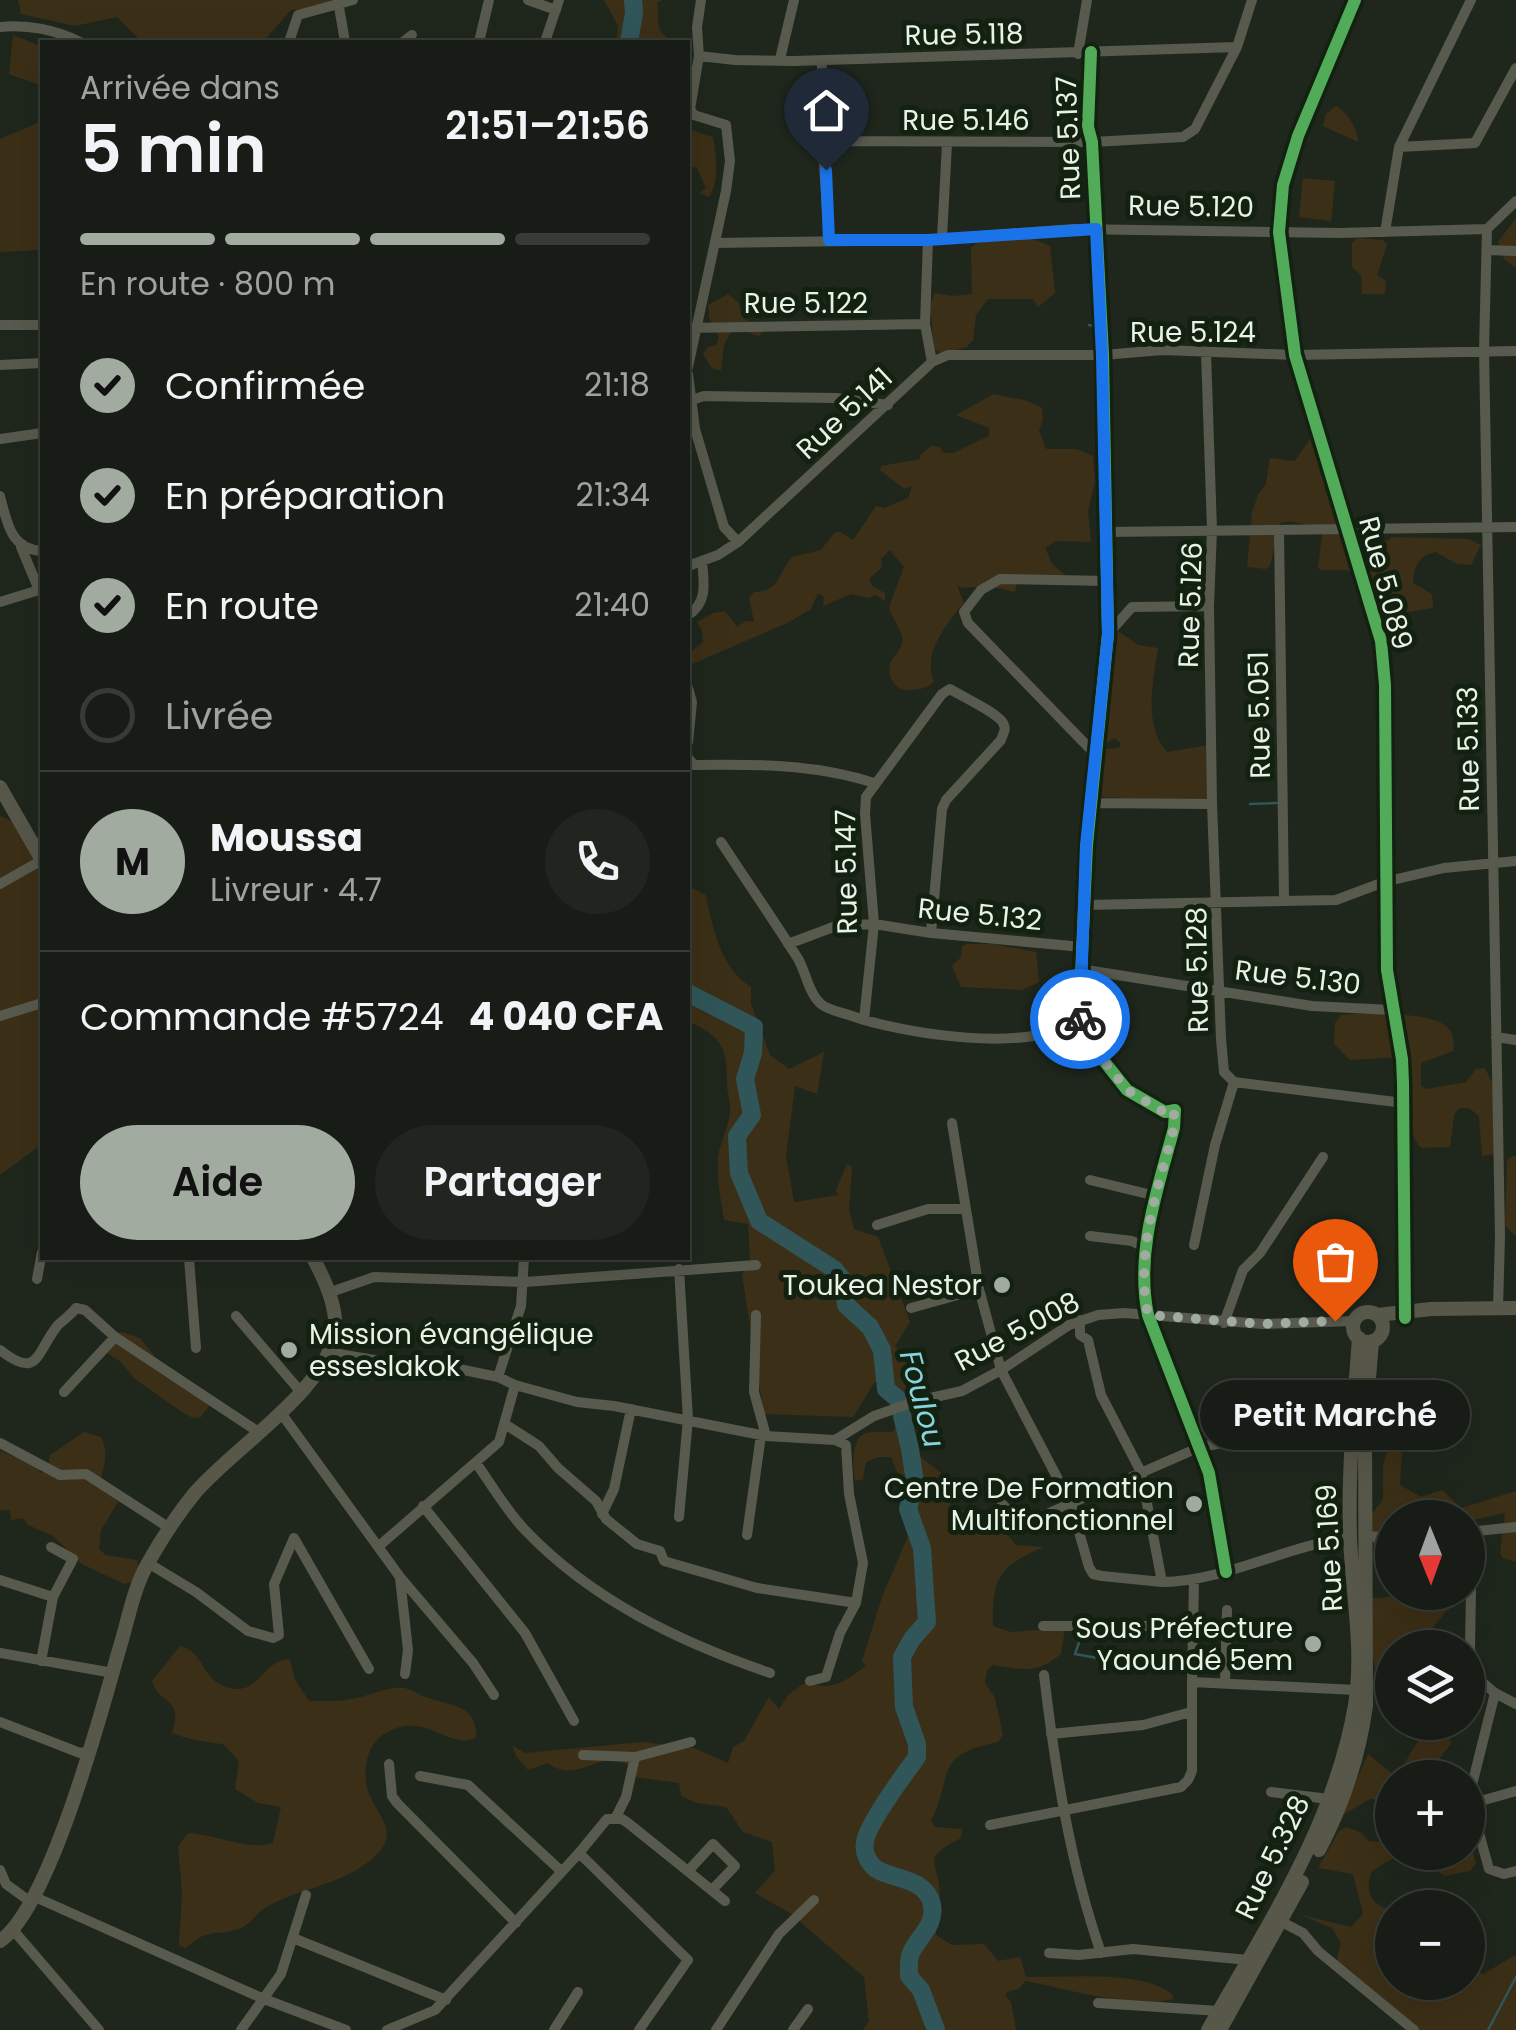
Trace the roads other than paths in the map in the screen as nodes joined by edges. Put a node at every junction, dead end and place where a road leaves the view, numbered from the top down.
1 (353, 0) edge
2 (489, 0) edge
3 (528, 0) edge
4 (701, 0) edge
5 (794, 0) edge
6 (1087, 0) edge
7 (1252, 0) edge
8 (1355, 0) edge
9 (1471, 0) edge
10 (338, 2) edge
11 (558, 5) edge
12 (0, 27) edge
13 (76, 40) edge
14 (290, 40) edge
15 (345, 40) edge
16 (479, 40) edge
17 (546, 40) edge
18 (1237, 48) junction
19 (1085, 53) junction
20 (698, 56) junction
21 (780, 60) junction
22 (822, 61) junction
23 (1516, 68) edge
24 (823, 140) junction
25 (1092, 142) junction
26 (947, 143) junction
27 (1399, 147) junction
28 (1516, 201) edge
29 (1096, 229) junction
30 (1487, 229) junction
31 (1279, 232) junction
32 (1385, 232) junction
33 (942, 238) junction
34 (829, 240) junction
35 (928, 240) junction
36 (715, 243) junction
37 (1487, 250) junction
38 (1516, 251) edge
39 (925, 324) junction
40 (0, 325) edge
41 (40, 325) edge
42 (692, 327) edge
43 (1484, 350) junction
44 (1516, 351) edge
45 (1206, 354) junction
46 (1102, 356) junction
47 (1295, 356) junction
48 (932, 362) junction
49 (40, 363) edge
50 (0, 365) edge
51 (690, 402) edge
52 (888, 405) junction
53 (690, 406) edge
54 (40, 433) edge
55 (0, 440) edge
56 (0, 496) edge
57 (1486, 527) junction
58 (1516, 527) edge
59 (1212, 530) junction
60 (1279, 530) junction
61 (1347, 530) junction
62 (1107, 532) junction
63 (738, 542) junction
64 (21, 546) junction
65 (40, 551) edge
66 (702, 561) junction
67 (690, 565) edge
68 (1108, 581) junction
69 (0, 602) edge
70 (1208, 606) junction
71 (1108, 607) junction
72 (1132, 607) junction
73 (690, 613) edge
74 (1108, 634) junction
75 (690, 695) edge
76 (690, 722) edge
77 (1094, 754) junction
78 (690, 760) edge
79 (874, 783) junction
80 (0, 787) edge
81 (1091, 804) junction
82 (1212, 804) junction
83 (722, 842) dead end
84 (40, 857) edge
85 (40, 861) edge
86 (1516, 861) edge
87 (1493, 864) junction
88 (1384, 882) junction
89 (0, 884) edge
90 (1284, 899) junction
91 (1218, 904) junction
92 (1084, 905) junction
93 (874, 924) junction
94 (930, 933) junction
95 (788, 944) junction
96 (1082, 947) junction
97 (1080, 969) junction
98 (1219, 990) junction
99 (40, 1003) edge
100 (1392, 1010) junction
101 (0, 1016) edge
102 (1080, 1019) junction
103 (864, 1020) junction
104 (1496, 1037) junction
105 (1516, 1040) edge
106 (1234, 1082) junction
107 (1404, 1103) junction
108 (952, 1123) dead end
109 (1323, 1157) dead end
110 (1090, 1180) dead end
111 (1156, 1196) junction
112 (964, 1210) junction
113 (877, 1225) dead end
114 (1090, 1236) dead end
115 (1194, 1246) dead end
116 (1146, 1248) junction
117 (41, 1260) edge
118 (189, 1260) edge
119 (313, 1260) edge
120 (524, 1260) edge
121 (676, 1266) edge
122 (756, 1266) dead end
123 (38, 1279) dead end
124 (525, 1282) junction
125 (979, 1289) junction
126 (328, 1293) junction
127 (912, 1308) dead end
128 (1498, 1308) junction
129 (1516, 1312) edge
130 (756, 1315) dead end
131 (1148, 1315) junction
132 (1404, 1315) junction
133 (236, 1316) dead end
134 (1380, 1319) junction
135 (1080, 1320) junction
136 (1224, 1322) junction
137 (1354, 1322) junction
138 (115, 1337) junction
139 (1365, 1340) junction
140 (196, 1348) dead end
141 (0, 1350) edge
142 (328, 1352) junction
143 (1002, 1370) junction
144 (498, 1377) junction
145 (515, 1385) junction
146 (64, 1392) dead end
147 (300, 1392) junction
148 (630, 1409) junction
149 (281, 1413) junction
150 (688, 1419) junction
151 (505, 1424) junction
152 (1352, 1430) junction
153 (257, 1431) junction
154 (764, 1435) junction
155 (836, 1440) junction
156 (0, 1443) edge
157 (1200, 1447) junction
158 (476, 1463) junction
159 (1141, 1472) junction
160 (1002, 1504) dead end
161 (1072, 1504) junction
162 (423, 1506) junction
163 (602, 1514) junction
164 (679, 1517) dead end
165 (1516, 1527) edge
166 (171, 1529) junction
167 (1485, 1530) edge
168 (747, 1535) dead end
169 (1375, 1537) edge
170 (1357, 1538) junction
171 (380, 1546) junction
172 (51, 1547) dead end
173 (148, 1564) junction
174 (1226, 1572) junction
175 (400, 1576) junction
176 (0, 1580) edge
177 (1194, 1580) junction
178 (1162, 1582) junction
179 (53, 1598) junction
180 (856, 1602) junction
181 (1227, 1610) dead end
182 (1471, 1610) edge
183 (1043, 1626) dead end
184 (1192, 1626) junction
185 (1363, 1638) junction
186 (0, 1653) edge
187 (41, 1662) junction
188 (370, 1669) dead end
189 (112, 1673) junction
190 (770, 1673) dead end
191 (404, 1674) dead end
192 (1044, 1675) dead end
193 (810, 1681) dead end
194 (1192, 1682) junction
195 (1226, 1682) junction
196 (1356, 1690) junction
197 (1495, 1693) junction
198 (494, 1695) dead end
199 (1516, 1704) edge
200 (1190, 1712) junction
201 (574, 1721) dead end
202 (0, 1722) edge
203 (1051, 1734) junction
204 (691, 1742) dead end
205 (87, 1752) junction
206 (582, 1756) dead end
207 (635, 1757) junction
208 (1477, 1760) edge
209 (389, 1764) dead end
210 (420, 1776) dead end
211 (1516, 1791) edge
212 (1271, 1792) dead end
213 (1329, 1799) junction
214 (1485, 1800) edge
215 (1064, 1810) junction
216 (614, 1818) junction
217 (990, 1825) dead end
218 (1485, 1852) edge
219 (580, 1853) junction
220 (0, 1870) edge
221 (689, 1870) junction
222 (562, 1871) junction
223 (1516, 1871) edge
224 (712, 1890) junction
225 (306, 1895) dead end
226 (33, 1900) junction
227 (814, 1900) dead end
228 (725, 1901) dead end
229 (1280, 1921) junction
230 (516, 1923) junction
231 (14, 1931) junction
232 (293, 1938) junction
233 (0, 1941) edge
234 (1049, 1953) dead end
235 (1101, 1953) junction
236 (1248, 1960) junction
237 (578, 1992) dead end
238 (264, 1999) junction
239 (446, 2000) junction
240 (1098, 2003) dead end
241 (808, 2010) dead end
242 (1218, 2011) junction
243 (99, 2030) edge
244 (241, 2030) edge
245 (346, 2030) edge
246 (387, 2030) edge
247 (554, 2030) edge
248 (639, 2030) edge
249 (716, 2030) edge
250 (793, 2030) edge
251 (1208, 2030) edge
252 (1220, 2030) edge
253 (1414, 2030) edge

1 - 10 street
2 - 16 street
3 - 11 street
4 - 20 street
5 - 21 street
6 - 19 street, Rue 5.137
7 - 18 street
8 - 31 street, Rue 5.089
9 - 27 street
10 - 14 street
10 - 15 street
11 - 17 street
12 - 13 street
18 - 19 street, Rue 5.118
18 - 25 street, Rue 5.146
19 - 22 street, Rue 5.118
19 - 25 street, Rue 5.137
20 - 21 street, Rue 5.118
20 - 36 street
21 - 22 street, Rue 5.118
22 - 24 street
23 - 27 street
24 - 26 street, Rue 5.146
24 - 34 street
25 - 26 street, Rue 5.146
25 - 29 street, Rue 5.137
26 - 33 street
27 - 32 street
28 - 30 street
29 - 31 street, Rue 5.120
29 - 33 street, Rue 5.120
29 - 46 street, Rue 5.137
30 - 32 street, Rue 5.120
30 - 37 street, Rue 5.133
31 - 32 street, Rue 5.120
31 - 47 street, Rue 5.089
33 - 35 street, Rue 5.120
34 - 35 street, Rue 5.120
34 - 36 street, Rue 5.120
35 - 39 street, Rue 5.141
36 - 42 street
37 - 38 street
37 - 43 street, Rue 5.133
39 - 42 street, Rue 5.122
39 - 48 street, Rue 5.141
40 - 41 street
43 - 44 street, Rue 5.124
43 - 47 street, Rue 5.124
43 - 57 street, Rue 5.133
45 - 46 street, Rue 5.124
45 - 47 street, Rue 5.124
45 - 59 street
46 - 48 street, Rue 5.124
46 - 62 street, Rue 5.137
47 - 61 street, Rue 5.089
48 - 52 street, Rue 5.141
49 - 50 street
51 - 52 street
52 - 63 street, Rue 5.141
53 - 63 street
54 - 55 street
56 - 64 street
57 - 58 street, Rue 5.126
57 - 61 street, Rue 5.126
57 - 87 street, Rue 5.133
59 - 60 street, Rue 5.126
59 - 62 street
59 - 70 street, Rue 5.126
60 - 61 street, Rue 5.126
60 - 90 street, Rue 5.051
61 - 88 street, Rue 5.089
62 - 68 street, Rue 5.137
63 - 66 street, Rue 5.141
64 - 65 street
64 - 69 street
66 - 67 street, Rue 5.141
66 - 73 street
68 - 71 street, Rue 5.137
68 - 77 street
70 - 72 street
70 - 82 street, Rue 5.126
71 - 72 street
71 - 74 street, Rue 5.137
72 - 74 street
74 - 77 street, Rue 5.137
75 - 76 street
77 - 81 street, Rue 5.137
78 - 79 street
79 - 93 street, Rue 5.147
79 - 94 street, Rue 5.147
80 - 84 street
81 - 82 street
81 - 92 street, Rue 5.137
82 - 91 street, Rue 5.128
83 - 95 street
85 - 89 street
86 - 87 street
87 - 88 street
87 - 104 street, Rue 5.133
88 - 90 street
88 - 100 street, Rue 5.089
90 - 91 street
91 - 92 street
91 - 98 street, Rue 5.128
92 - 96 street, Rue 5.137
93 - 94 street, Rue 5.132
93 - 95 street, Rue 5.132
93 - 103 street, Rue 5.147
94 - 96 street, Rue 5.132
95 - 103 street
96 - 97 street, Rue 5.137
97 - 98 street, Rue 5.130
97 - 102 street, Rue 5.137
98 - 100 street, Rue 5.130
98 - 106 street, Rue 5.128
99 - 101 street
100 - 107 street, Rue 5.089
102 - 103 street
102 - 111 street
104 - 105 street
104 - 128 street, Rue 5.133
106 - 107 street
106 - 115 street
107 - 132 street, Rue 5.089
108 - 112 street
109 - 136 street
110 - 111 street
111 - 116 street
112 - 113 street
112 - 125 street
114 - 116 street
116 - 131 street
117 - 123 street
118 - 140 street
119 - 126 street
120 - 124 street
121 - 122 street
121 - 124 street
121 - 150 street
124 - 126 street
124 - 144 street
125 - 127 street
125 - 143 street
126 - 142 street
128 - 129 street
128 - 132 street
129 - 132 street
130 - 154 street
131 - 135 street, Rue 5.008
131 - 136 street, Rue 5.008
131 - 157 street
132 - 134 street
133 - 147 street
134 - 137 street
134 - 139 street
135 - 143 street, Rue 5.008
135 - 159 street
136 - 137 street, Rue 5.008
137 - 139 street
138 - 141 street
138 - 146 street
138 - 153 street
139 - 152 street, Rue 5.169
139 - 170 street, Rue 5.169
142 - 144 street
142 - 147 street
143 - 155 street, Rue 5.008
143 - 161 street
144 - 145 street
145 - 148 street
145 - 151 street
147 - 149 street
148 - 150 street
148 - 163 street
149 - 153 street
149 - 171 street
150 - 154 street
150 - 164 street
151 - 158 street
151 - 163 street
152 - 157 street
152 - 170 street, Rue 5.169
153 - 166 street
154 - 155 street
154 - 168 street
155 - 180 street
156 - 166 street
157 - 159 street
157 - 174 street
158 - 162 street
158 - 190 street
159 - 161 street
159 - 178 street
160 - 161 street
161 - 178 street
162 - 171 street
162 - 201 street
163 - 180 street
165 - 167 street
166 - 173 street
169 - 170 street
170 - 174 street
170 - 185 street, Rue 5.169
171 - 175 street
172 - 179 street
173 - 188 street
173 - 189 street
174 - 177 street
175 - 191 street
175 - 198 street
176 - 179 street
177 - 178 street
177 - 184 street
179 - 187 street
180 - 193 street
181 - 195 street
182 - 197 street
183 - 184 street
184 - 194 street
185 - 196 street, Rue 5.328
185 - 229 street, Rue 5.328
186 - 187 street
187 - 189 street
189 - 205 street
192 - 203 street
194 - 195 street
194 - 200 street
195 - 196 street
196 - 213 street, Rue 5.328
197 - 199 street
197 - 208 street
200 - 203 street
200 - 215 street
202 - 205 street
203 - 215 street
204 - 207 street
205 - 226 street
206 - 207 street
207 - 216 street
209 - 230 street
210 - 222 street
211 - 214 street
212 - 213 street
213 - 236 street, Rue 5.328
215 - 217 street
215 - 235 street
216 - 219 street
216 - 221 street
218 - 223 street
219 - 222 street
219 - 248 street
220 - 226 street
221 - 224 street
221 - 224 street
222 - 230 street
224 - 228 street
225 - 232 street
226 - 231 street
226 - 238 street
227 - 249 street
229 - 252 street, Rue 5.328
229 - 253 street
230 - 239 street
231 - 233 street
231 - 243 street
232 - 238 street
232 - 239 street
234 - 235 street
235 - 236 street
236 - 242 street, Rue 5.328
237 - 247 street
238 - 244 street
238 - 245 street
239 - 246 street
240 - 242 street
241 - 250 street
242 - 251 street, Rue 5.328

